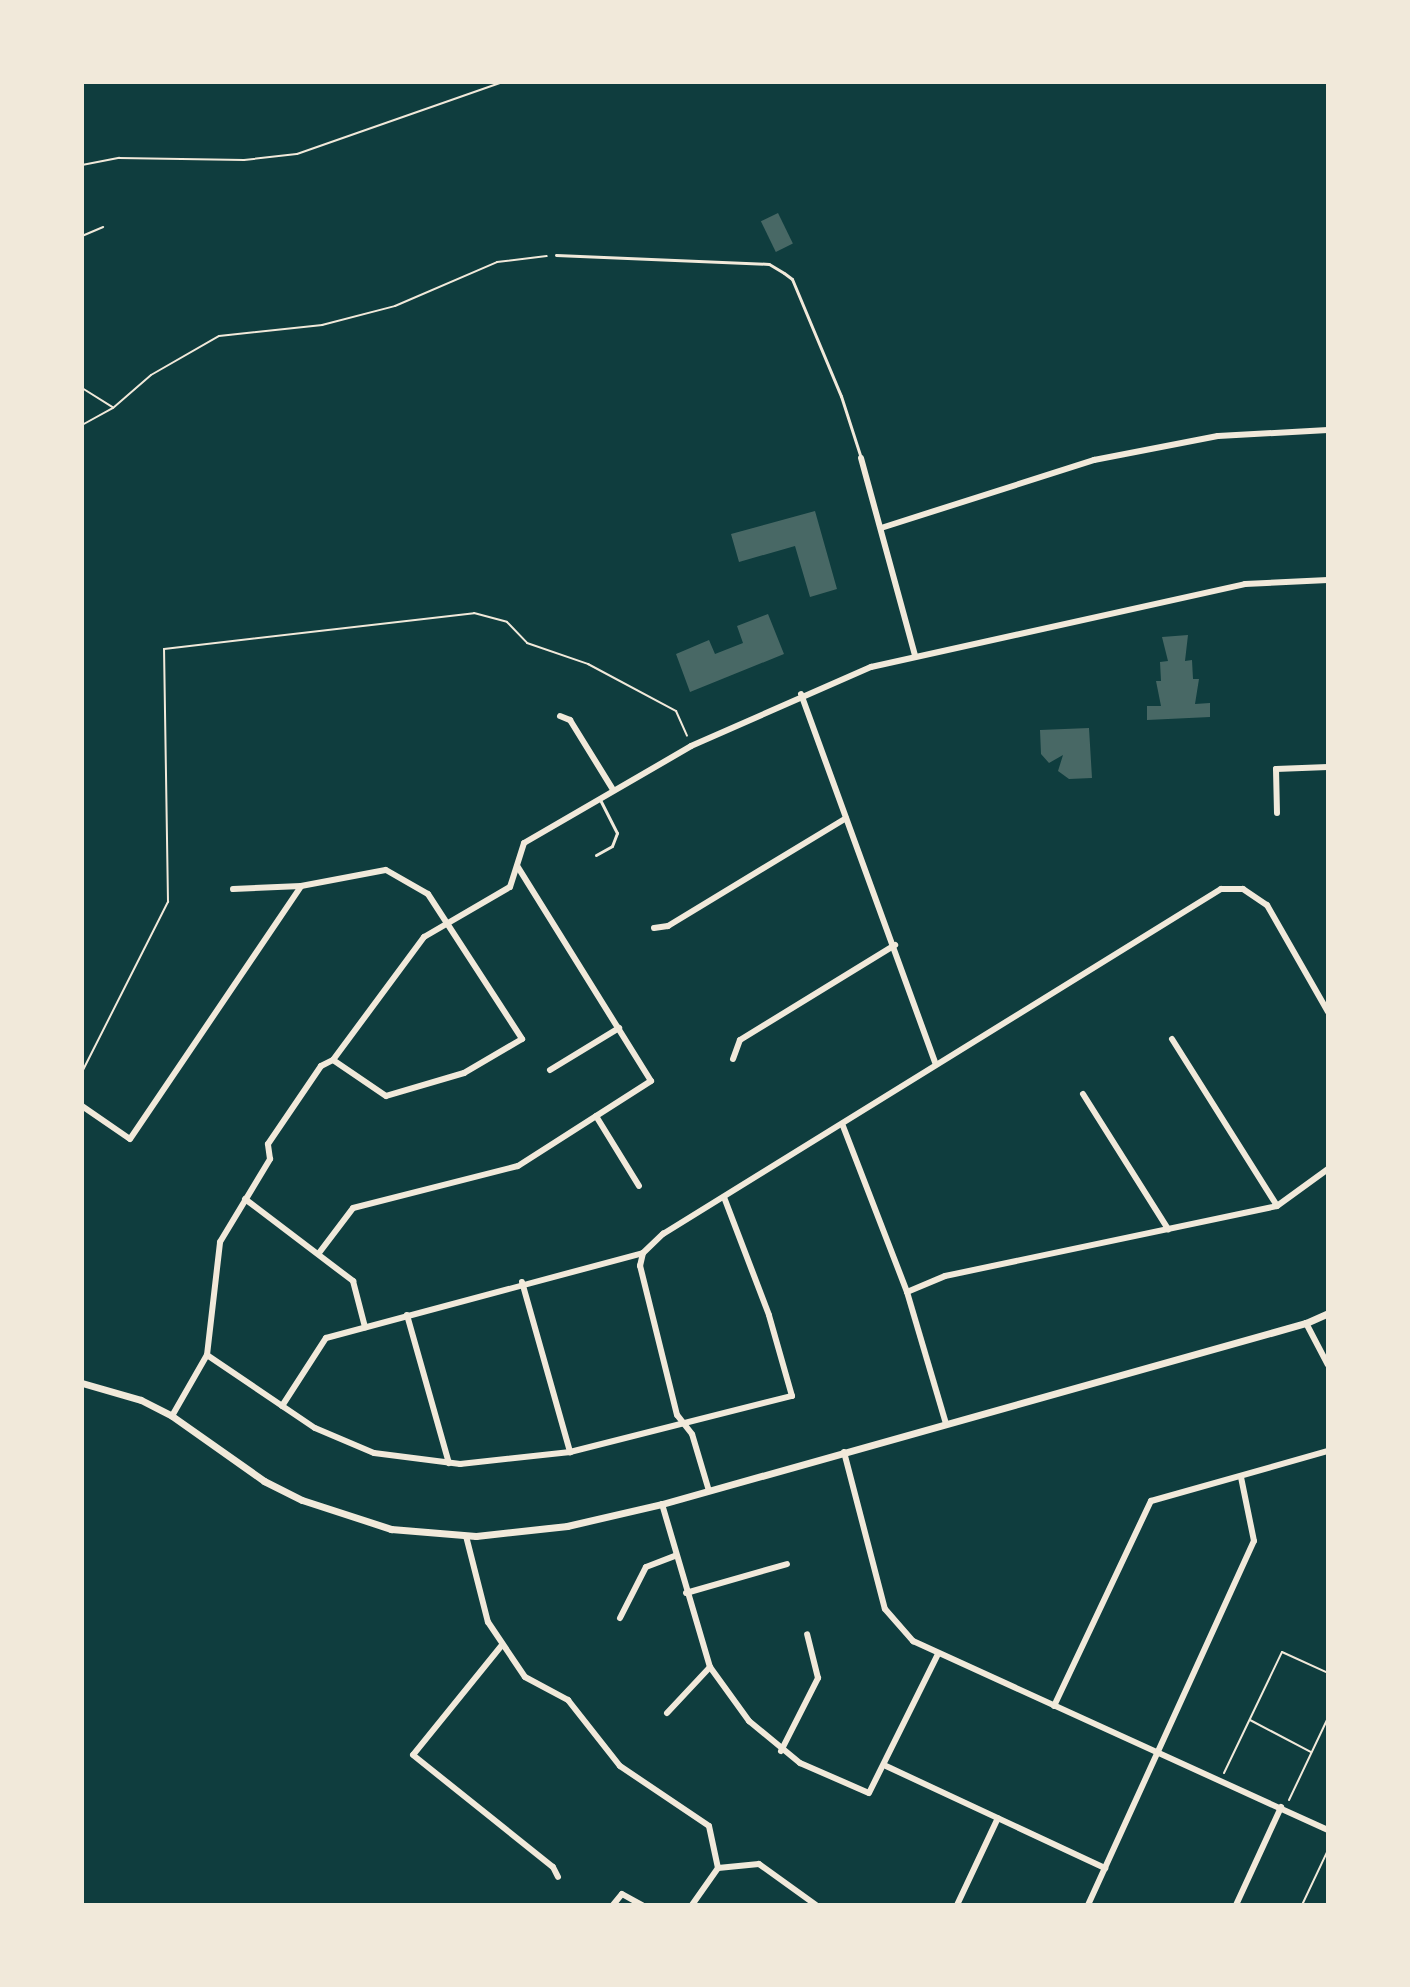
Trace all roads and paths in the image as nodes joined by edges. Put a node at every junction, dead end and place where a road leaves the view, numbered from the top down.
1 (503, 82) edge
2 (82, 165) edge
3 (103, 227) dead end
4 (82, 236) edge
5 (556, 255) joint
6 (82, 388) edge
7 (113, 408) junction
8 (82, 425) edge
9 (1328, 430) edge
10 (861, 458) joint
11 (881, 528) junction
12 (1328, 580) edge
13 (915, 655) junction
14 (801, 694) junction
15 (560, 716) dead end
16 (691, 746) junction
17 (1328, 767) edge
18 (612, 788) junction
19 (598, 797) junction
20 (1277, 813) dead end
21 (846, 818) junction
22 (596, 855) dead end
23 (517, 866) junction
24 (301, 886) junction
25 (233, 889) dead end
26 (449, 924) junction
27 (654, 928) dead end
28 (895, 945) junction
29 (1328, 1012) edge
30 (619, 1028) junction
31 (1172, 1039) dead end
32 (733, 1059) dead end
33 (333, 1060) junction
34 (935, 1062) junction
35 (550, 1070) dead end
36 (82, 1072) edge
37 (1083, 1094) dead end
38 (82, 1106) edge
39 (596, 1116) junction
40 (843, 1126) junction
41 (1328, 1169) edge
42 (639, 1186) dead end
43 (724, 1197) junction
44 (245, 1199) junction
45 (1277, 1206) junction
46 (1168, 1229) junction
47 (319, 1253) junction
48 (643, 1253) junction
49 (522, 1282) junction
50 (907, 1292) junction
51 (1328, 1313) edge
52 (407, 1315) junction
53 (1306, 1323) junction
54 (365, 1327) junction
55 (207, 1355) junction
56 (1328, 1365) edge
57 (82, 1383) edge
58 (282, 1406) junction
59 (172, 1416) junction
60 (685, 1424) junction
61 (946, 1424) junction
62 (1328, 1451) edge
63 (570, 1452) junction
64 (844, 1452) junction
65 (449, 1463) junction
66 (1241, 1477) junction
67 (709, 1491) junction
68 (662, 1504) junction
69 (466, 1536) junction
70 (675, 1556) junction
71 (787, 1564) dead end
72 (686, 1593) junction
73 (620, 1618) dead end
74 (807, 1634) dead end
75 (502, 1645) junction
76 (938, 1654) junction
77 (710, 1667) junction
78 (1328, 1673) edge
79 (1054, 1706) junction
80 (667, 1713) dead end
81 (1328, 1718) edge
82 (1249, 1719) junction
83 (781, 1751) junction
84 (1312, 1752) junction
85 (1159, 1753) junction
86 (886, 1766) junction
87 (1220, 1781) junction
88 (1281, 1807) junction
89 (998, 1818) junction
90 (1328, 1830) edge
91 (1328, 1850) edge
92 (718, 1868) junction
93 (1105, 1868) junction
94 (558, 1877) dead end
95 (613, 1905) edge
96 (642, 1905) edge
97 (692, 1905) edge
98 (816, 1905) edge
99 (957, 1905) edge
100 (1088, 1905) edge
101 (1236, 1905) edge
102 (1302, 1905) edge

1 - 2 path
3 - 4 path
5 - 7 path
5 - 10 lane
6 - 7 path
7 - 8 path
9 - 11 street
10 - 11 street
11 - 13 street
12 - 13 street
13 - 14 street
14 - 16 street
14 - 21 street
15 - 18 street
16 - 18 street
16 - 36 path
17 - 20 street
18 - 19 street
19 - 22 lane
19 - 23 street
21 - 27 street
21 - 28 street
23 - 26 street
23 - 30 street
24 - 25 street
24 - 26 street
24 - 38 street
26 - 33 street
26 - 33 street
28 - 32 street
28 - 34 street
29 - 34 street
30 - 35 street
30 - 39 street
31 - 45 street
33 - 44 street
34 - 40 street
37 - 46 street
39 - 42 street
39 - 47 street
40 - 43 street
40 - 50 street
41 - 45 street
43 - 48 street
43 - 60 street
44 - 47 street
44 - 55 street
45 - 46 street
46 - 50 street
47 - 54 street
48 - 49 street
48 - 60 street
49 - 52 street
49 - 63 street
50 - 61 street
51 - 53 street
52 - 54 street
52 - 65 street
53 - 56 street
53 - 61 street
54 - 58 street
55 - 58 street
55 - 59 street
57 - 59 street
58 - 65 street
59 - 69 street
60 - 63 street
60 - 67 street
61 - 64 street
62 - 66 street
63 - 65 street
64 - 67 street
64 - 76 street
66 - 79 street
66 - 85 street
67 - 68 street
68 - 69 street
68 - 70 street
69 - 75 street
70 - 72 street
70 - 73 street
71 - 72 street
72 - 77 street
74 - 83 street
75 - 92 street
75 - 94 street
76 - 79 street
76 - 86 street
77 - 80 street
77 - 83 street
78 - 82 path
79 - 85 street
81 - 84 path
82 - 84 path
82 - 87 path
83 - 86 street
84 - 88 path
85 - 87 street
85 - 93 street
86 - 89 street
87 - 88 street
88 - 90 street
88 - 101 street
89 - 93 street
89 - 99 street
91 - 102 path
92 - 97 street
92 - 98 street
93 - 100 street
95 - 96 street

